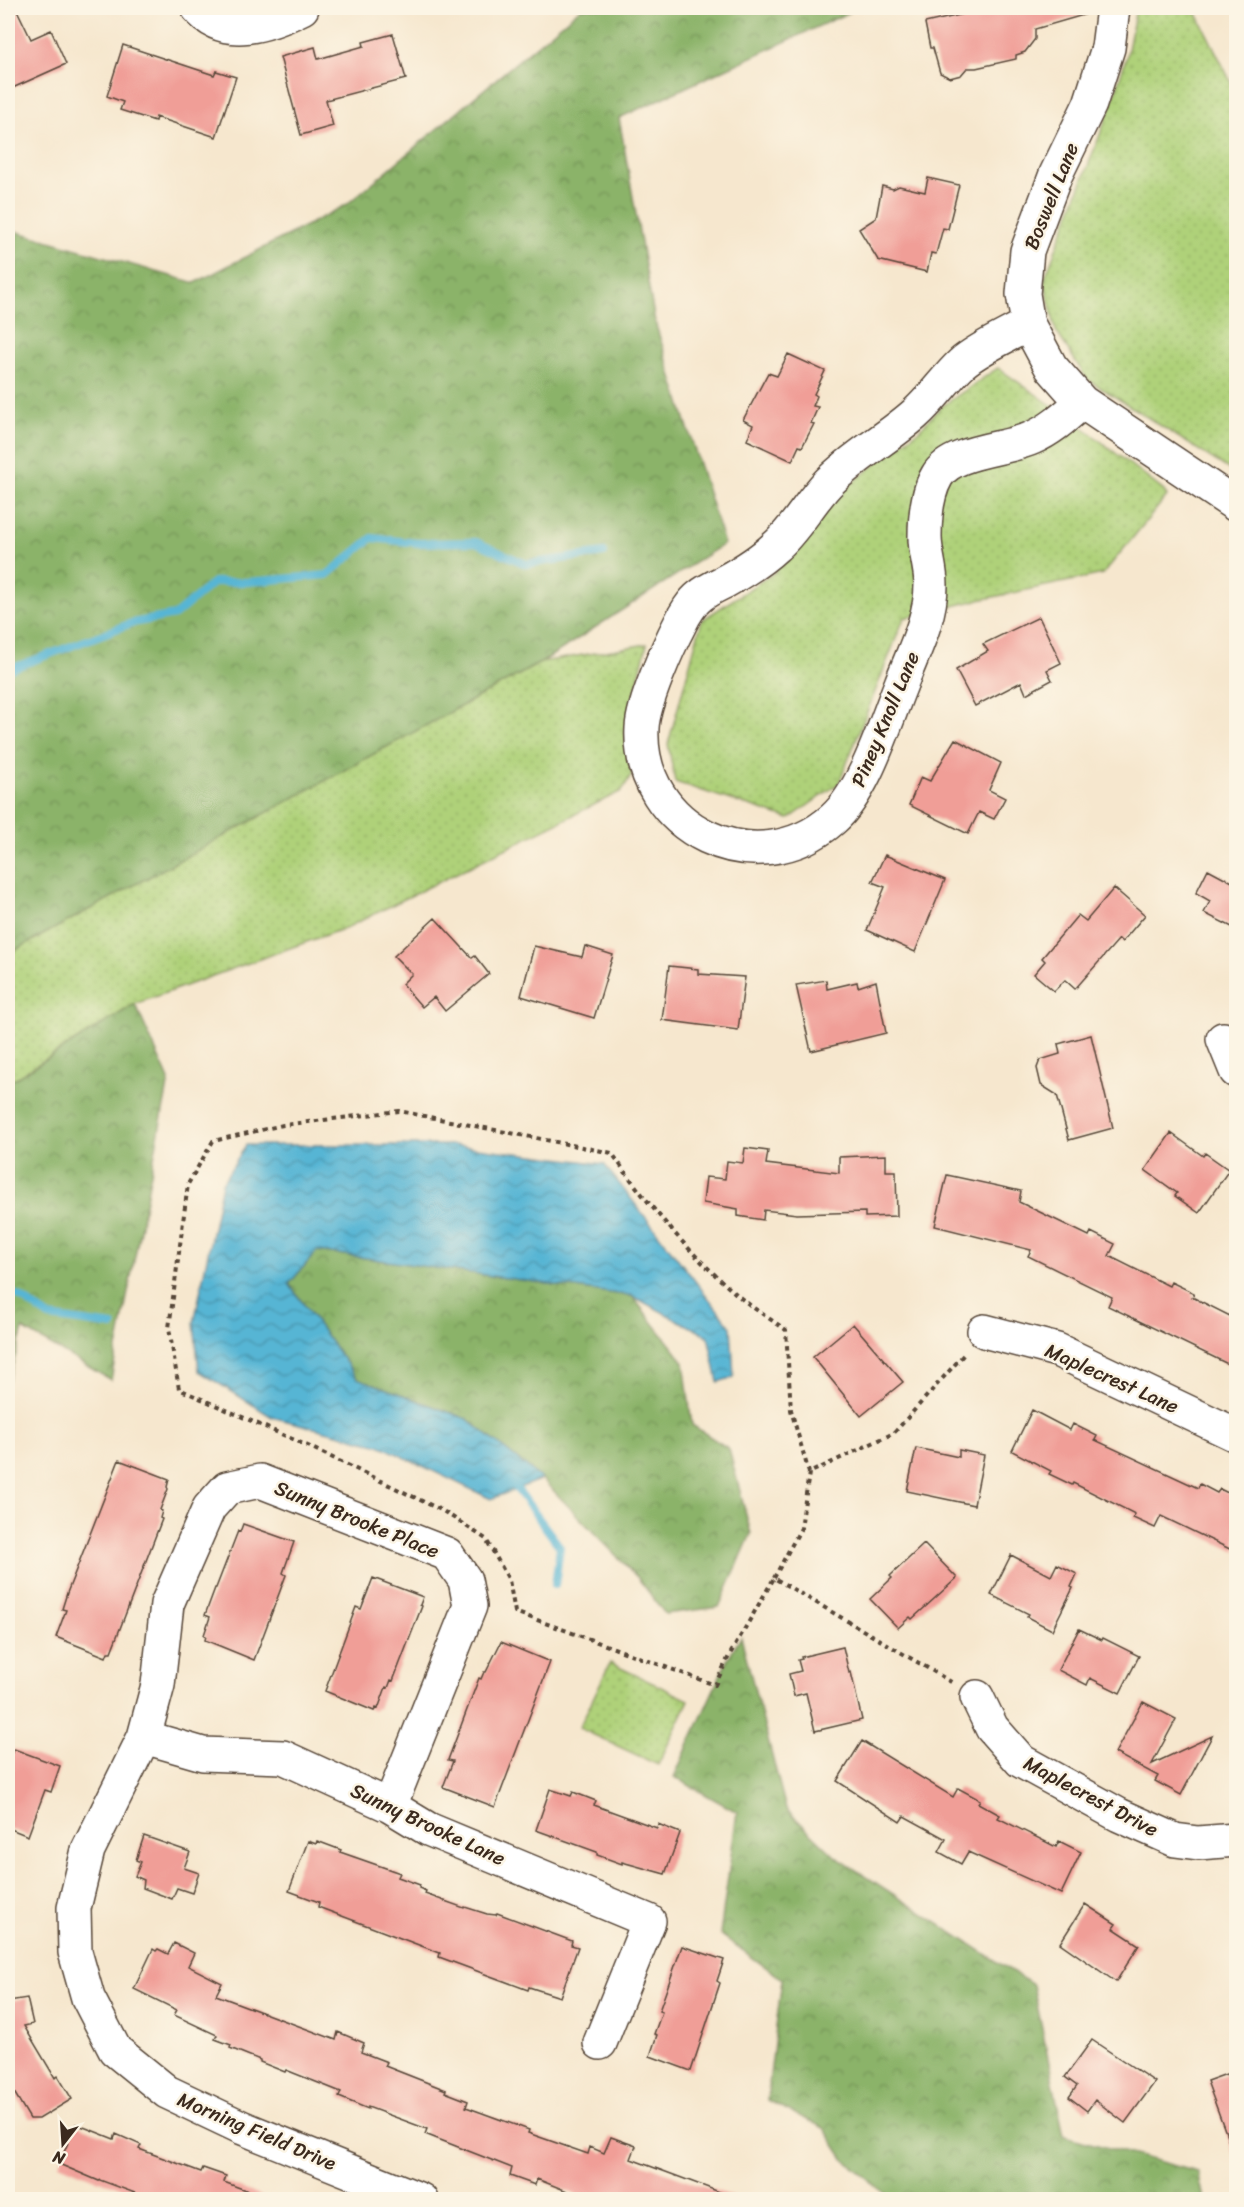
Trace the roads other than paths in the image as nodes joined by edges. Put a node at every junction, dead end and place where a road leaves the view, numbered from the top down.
1 (198, 8) edge
2 (302, 8) edge
3 (1113, 8) edge
4 (1028, 324) junction
5 (1082, 402) junction
6 (1236, 505) edge
7 (1223, 1039) dead end
8 (1236, 1071) edge
9 (984, 1330) road end
10 (1236, 1435) edge
11 (977, 1697) road end
12 (144, 1737) junction
13 (390, 1806) junction
14 (1236, 1840) edge
15 (600, 2043) dead end
16 (421, 2199) edge

1 - 2 street
3 - 4 street, Boswell Lane
4 - 5 street, Boswell Lane
4 - 5 street, Piney Knoll Lane
5 - 6 street, Boswell Lane
7 - 8 street
9 - 10 street, Maplecrest Lane
11 - 14 street, Maplecrest Drive
12 - 13 street, Sunny Brooke Lane
12 - 13 street, Sunny Brooke Place
12 - 16 street, Morning Field Drive
13 - 15 street, Sunny Brooke Lane

